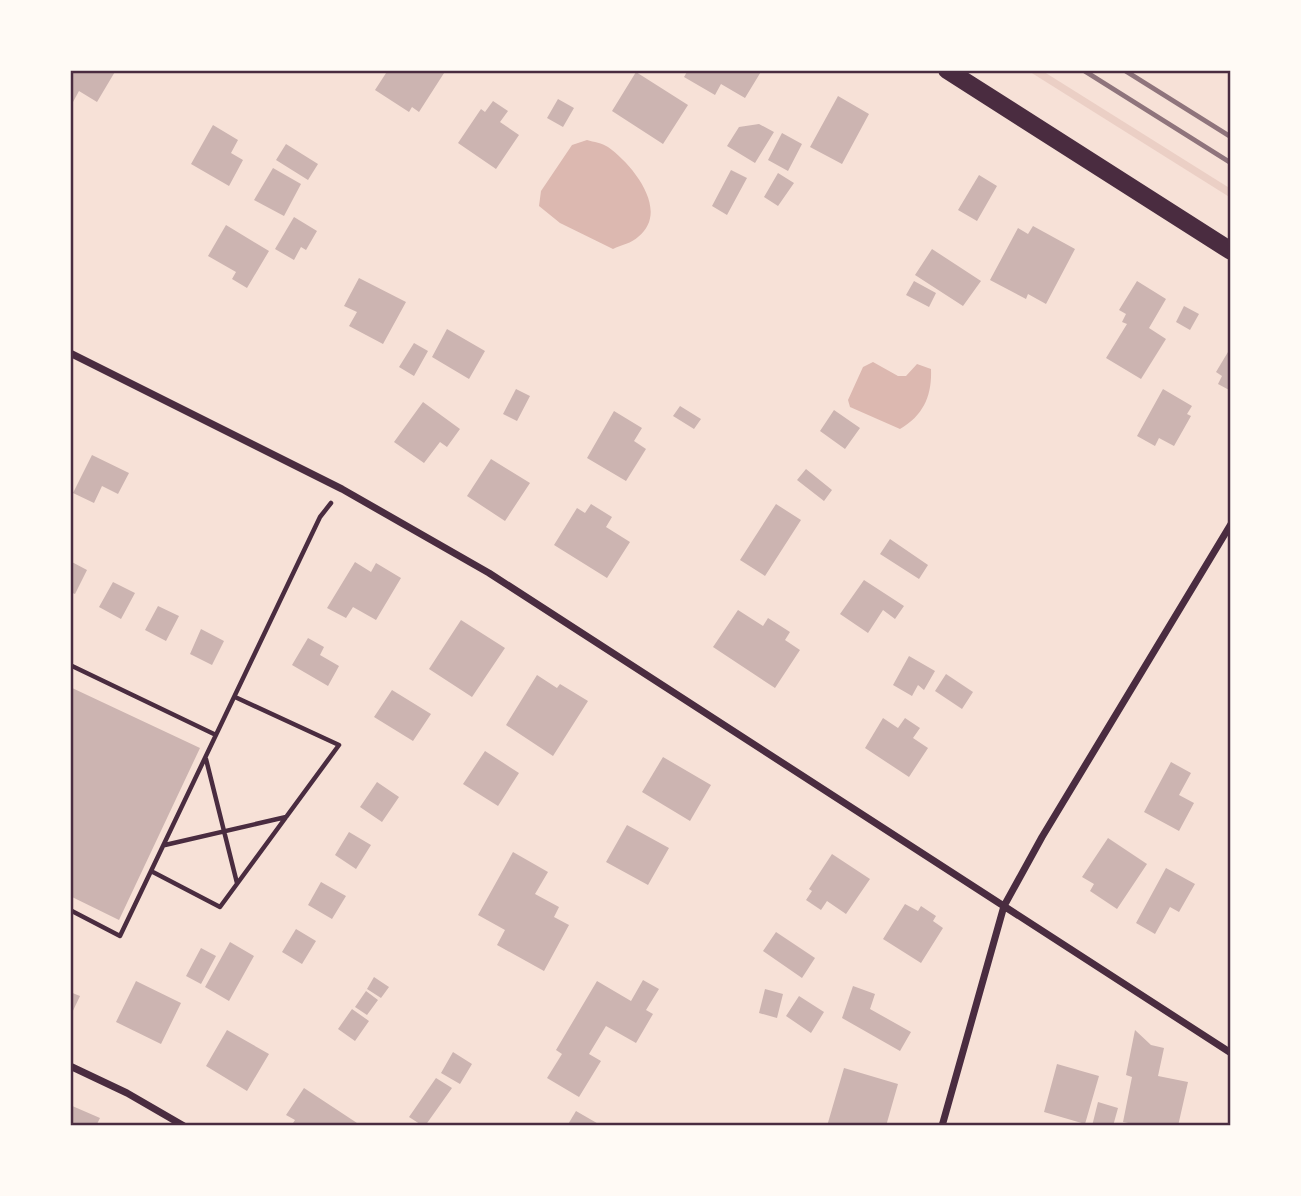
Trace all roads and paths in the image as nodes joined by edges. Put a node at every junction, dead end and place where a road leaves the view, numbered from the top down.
1 (947, 70) edge
2 (1231, 251) edge
3 (70, 353) edge
4 (342, 489) junction
5 (1231, 524) edge
6 (70, 665) edge
7 (234, 697) junction
8 (216, 735) junction
9 (205, 757) junction
10 (286, 817) junction
11 (224, 831) junction
12 (164, 845) junction
13 (151, 871) junction
14 (237, 884) junction
15 (1004, 906) junction
16 (70, 910) edge
17 (1231, 1053) edge
18 (70, 1066) edge
19 (184, 1126) edge
20 (942, 1126) edge

1 - 2 main road
3 - 4 street
4 - 7 path
4 - 15 street
5 - 15 street
6 - 8 path
7 - 8 path
7 - 10 path
8 - 9 path
9 - 11 path
9 - 12 path
10 - 11 path
10 - 14 path
11 - 12 path
11 - 14 path
12 - 13 path
13 - 14 path
13 - 16 path
15 - 17 street
15 - 20 street
18 - 19 street

